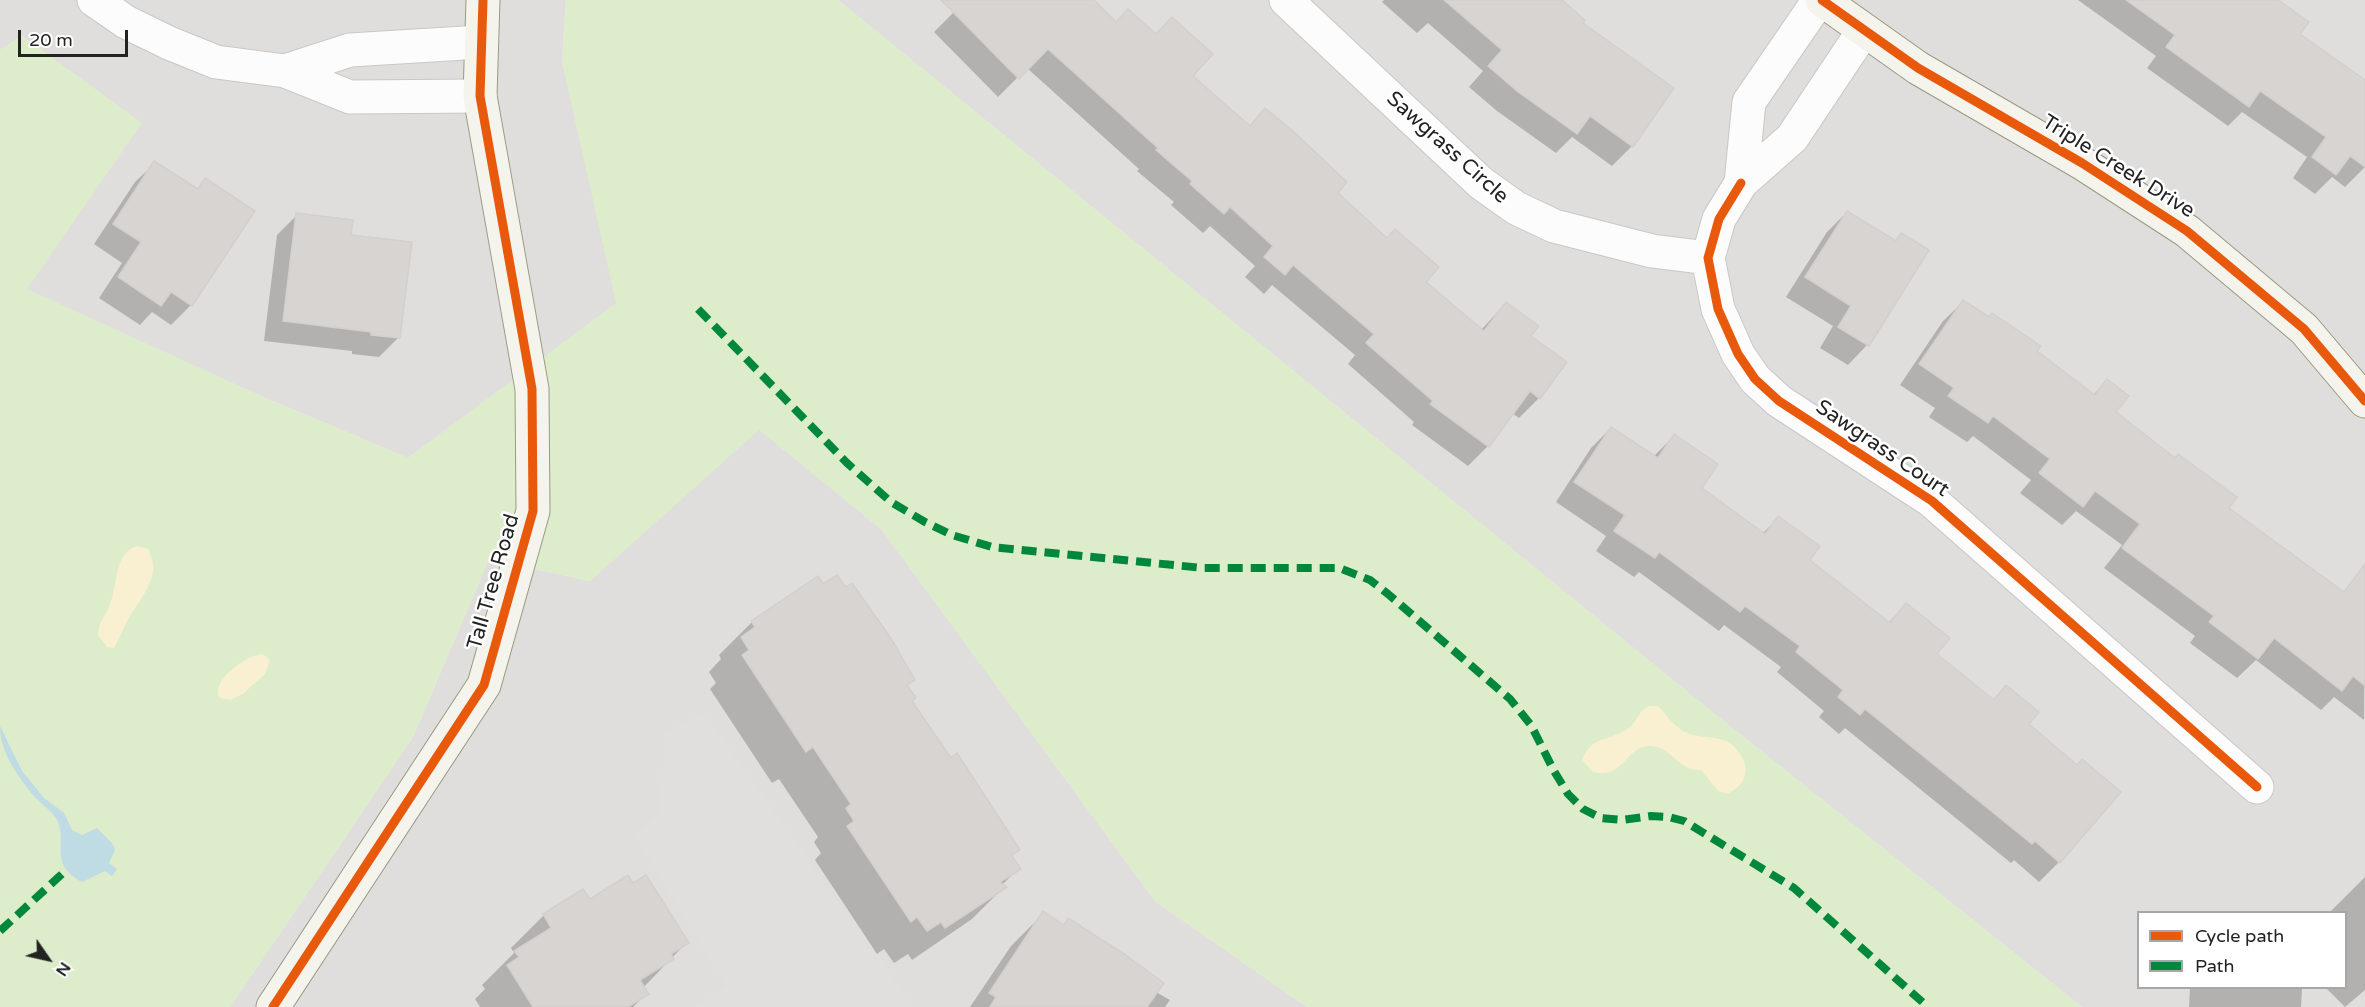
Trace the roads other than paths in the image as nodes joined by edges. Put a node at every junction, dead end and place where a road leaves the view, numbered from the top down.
1 (94, 0) edge
2 (483, 0) edge
3 (1286, 0) edge
4 (1820, 0) edge
5 (1864, 30) junction
6 (482, 42) junction
7 (285, 71) junction
8 (480, 96) junction
9 (1741, 183) junction
10 (1708, 258) junction
11 (2365, 402) edge
12 (2257, 787) dead end
13 (273, 1007) edge

1 - 7 street
2 - 6 street, Tall Tree Road
3 - 10 street, Sawgrass Circle
4 - 5 street, Triple Creek Drive
4 - 9 street, Sawgrass Court
5 - 9 street, Sawgrass Court
5 - 11 street, Triple Creek Drive
6 - 7 street
6 - 8 street, Tall Tree Road
7 - 8 street
8 - 13 street, Tall Tree Road
9 - 10 street, Sawgrass Court
10 - 12 street, Sawgrass Court

